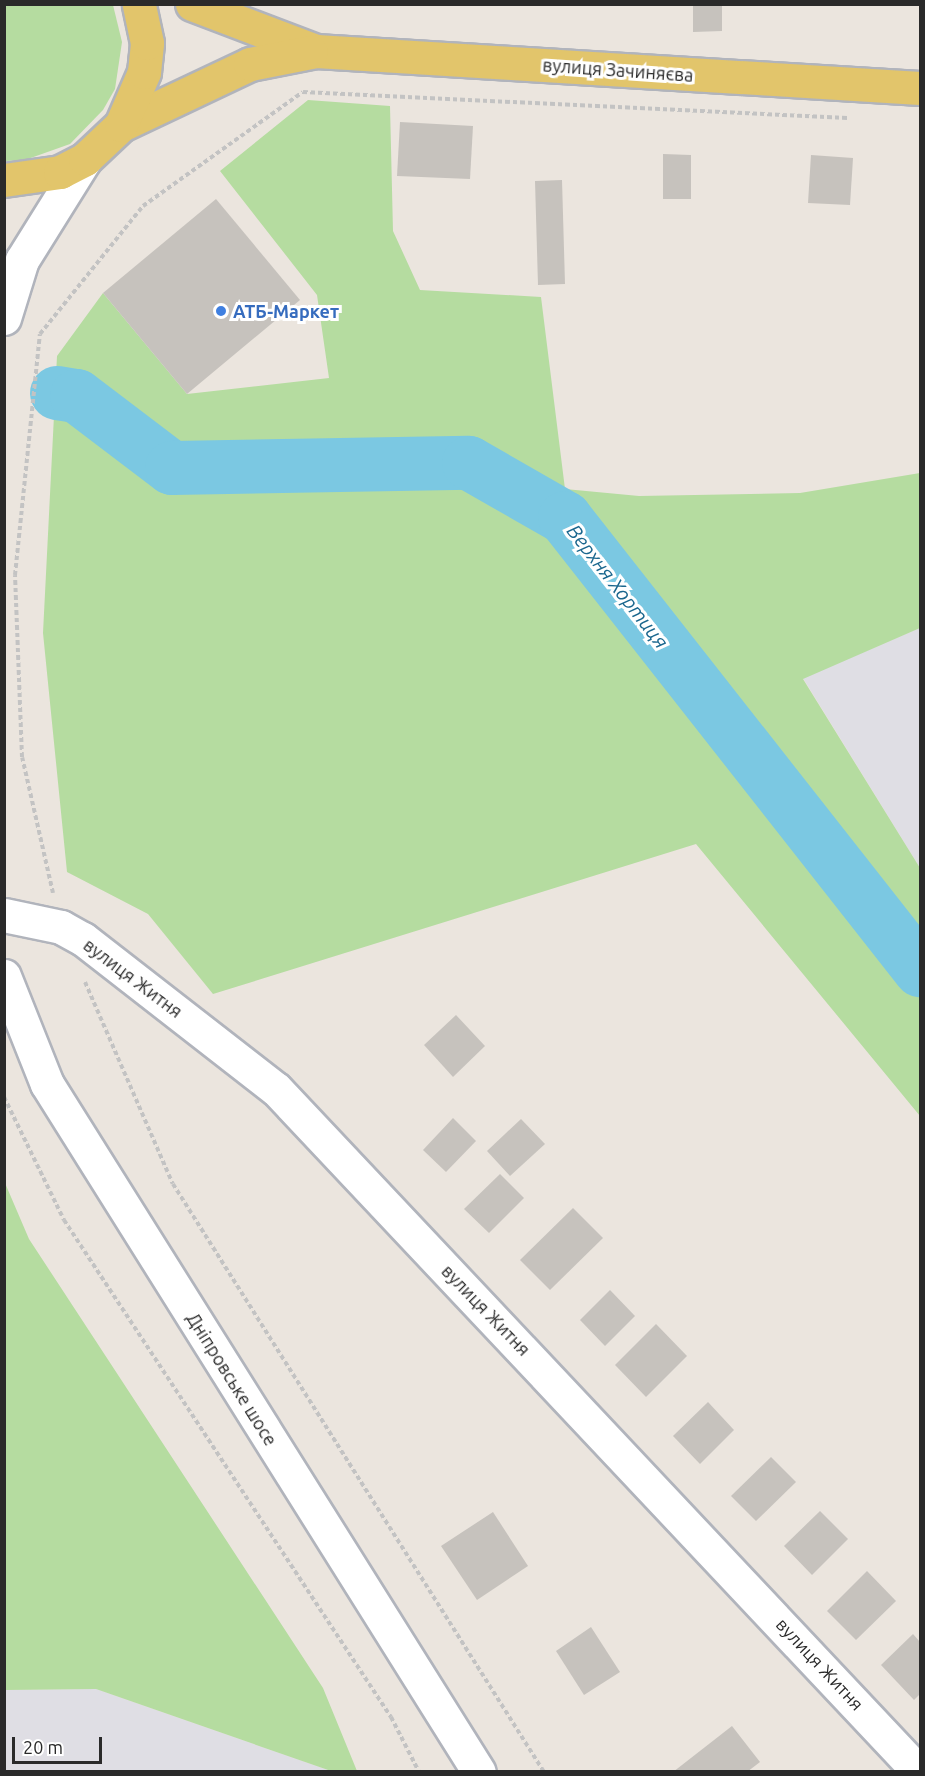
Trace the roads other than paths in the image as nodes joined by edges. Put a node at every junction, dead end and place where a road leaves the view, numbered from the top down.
1 (140, 4) edge
2 (192, 4) edge
3 (316, 51) junction
4 (921, 88) edge
5 (121, 125) junction
6 (85, 159) junction
7 (4, 180) edge
8 (4, 318) edge
9 (4, 915) edge
10 (4, 976) edge
11 (479, 1772) edge
12 (918, 1772) edge

1 - 5 main road
2 - 3 main road
3 - 4 main road, вулиця Зачиняєва
3 - 5 main road
5 - 6 main road
6 - 7 main road
6 - 8 street
9 - 12 street, вулиця Житня
10 - 11 street, Дніпровське шосе

